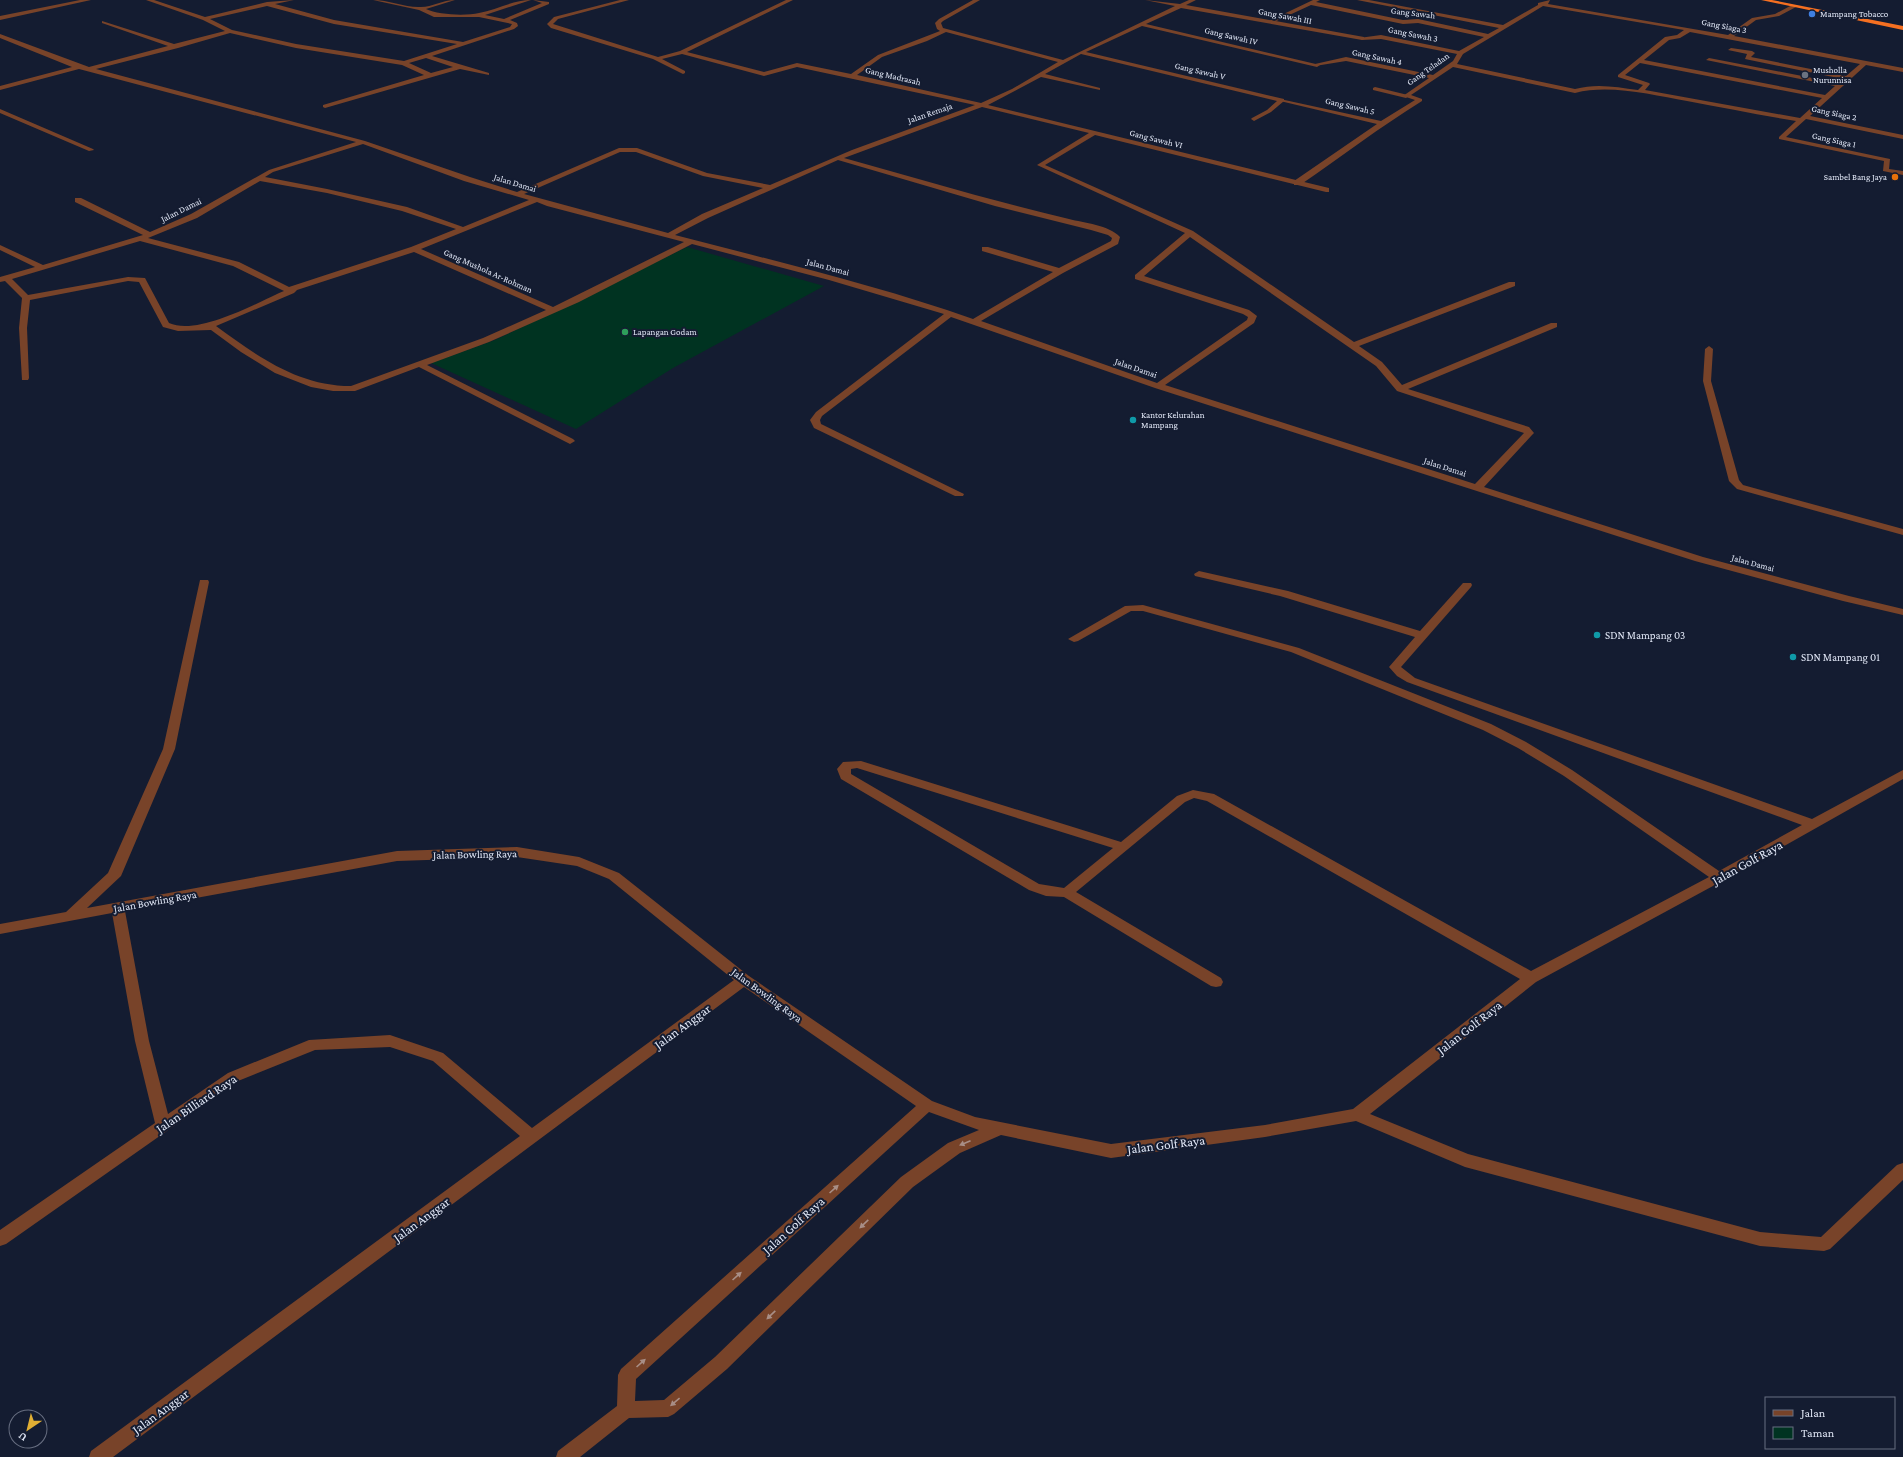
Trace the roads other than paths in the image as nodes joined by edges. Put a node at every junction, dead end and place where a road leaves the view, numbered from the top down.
1 (88, 0) edge
2 (149, 0) edge
3 (291, 0) edge
4 (376, 0) edge
5 (452, 0) edge
6 (528, 0) edge
7 (536, 0) edge
8 (626, 0) edge
9 (790, 0) edge
10 (977, 0) edge
11 (1148, 0) edge
12 (1193, 0) edge
13 (1317, 0) edge
14 (1360, 0) edge
15 (1549, 0) edge
16 (1764, 0) edge
17 (1311, 3) junction
18 (267, 4) junction
19 (1540, 4) junction
20 (1181, 5) junction
21 (1794, 6) junction
22 (422, 9) junction
23 (479, 15) junction
24 (0, 18) edge
25 (205, 20) junction
26 (506, 20) junction
27 (104, 22) dead end
28 (1270, 22) junction
29 (1141, 24) junction
30 (1504, 28) junction
31 (1903, 28) edge
32 (1690, 29) junction
33 (946, 30) junction
34 (230, 31) junction
35 (0, 36) edge
36 (1489, 36) junction
37 (1729, 37) junction
38 (1362, 38) joint
39 (462, 44) junction
40 (176, 47) junction
41 (1731, 50) dead end
42 (682, 52) junction
43 (1080, 52) junction
44 (1460, 53) junction
45 (426, 56) junction
46 (657, 59) junction
47 (1709, 60) dead end
48 (1640, 61) junction
49 (1065, 62) junction
50 (1865, 62) junction
51 (404, 63) junction
52 (1317, 65) joint
53 (1452, 65) junction
54 (78, 67) junction
55 (460, 67) junction
56 (87, 69) junction
57 (1903, 70) edge
58 (683, 72) dead end
59 (487, 74) dead end
60 (430, 75) junction
61 (1040, 75) junction
62 (852, 76) junction
63 (1434, 77) junction
64 (1847, 78) junction
65 (1839, 85) junction
66 (0, 88) edge
67 (1098, 89) dead end
68 (1375, 89) dead end
69 (1640, 91) junction
70 (1406, 96) junction
71 (1826, 97) junction
72 (1282, 100) junction
73 (982, 105) junction
74 (325, 106) dead end
75 (0, 111) edge
76 (1254, 119) dead end
77 (1803, 119) junction
78 (1382, 123) junction
79 (1094, 134) junction
80 (1903, 137) edge
81 (364, 142) junction
82 (91, 150) dead end
83 (837, 158) junction
84 (1903, 173) edge
85 (257, 178) junction
86 (1297, 183) junction
87 (769, 187) junction
88 (1326, 190) dead end
89 (518, 194) junction
90 (78, 200) dead end
91 (536, 200) junction
92 (462, 229) junction
93 (1190, 233) junction
94 (150, 235) junction
95 (669, 235) junction
96 (139, 238) junction
97 (691, 241) junction
98 (1, 248) edge
99 (985, 249) dead end
100 (414, 250) junction
101 (42, 267) junction
102 (1060, 271) junction
103 (3, 279) edge
104 (1512, 284) dead end
105 (293, 289) junction
106 (26, 298) junction
107 (553, 310) junction
108 (950, 313) junction
109 (975, 321) junction
110 (1554, 325) dead end
111 (206, 326) junction
112 (1353, 345) junction
113 (1709, 349) dead end
114 (419, 364) junction
115 (25, 378) dead end
116 (1158, 386) junction
117 (1400, 389) junction
118 (570, 441) dead end
119 (1477, 488) junction
120 (959, 494) dead end
121 (1903, 532) edge
122 (1199, 574) dead end
123 (204, 582) dead end
124 (1467, 585) dead end
125 (1903, 612) edge
126 (1423, 636) junction
127 (1074, 640) dead end
128 (1903, 774) edge
129 (1813, 824) junction
130 (1123, 847) junction
131 (1719, 877) junction
132 (1067, 893) junction
133 (118, 908) junction
134 (69, 917) junction
135 (0, 929) edge
136 (1532, 978) junction
137 (744, 980) junction
138 (1216, 982) dead end
139 (927, 1105) junction
140 (1357, 1115) junction
141 (163, 1125) junction
142 (1001, 1128) junction
143 (532, 1137) junction
144 (1903, 1170) edge
145 (0, 1239) edge
146 (626, 1410) junction
147 (98, 1457) edge
148 (565, 1457) edge

1 - 24 street
2 - 25 street
3 - 18 street
4 - 22 street
5 - 22 street
6 - 23 street
7 - 26 street
8 - 46 street
9 - 42 street
10 - 33 street
11 - 20 street, Gang Sawah III
12 - 20 street, Jalan Remaja
13 - 17 street
14 - 30 street, Gang Sawah
15 - 19 street, Gang Teladan
16 - 21 highway
17 - 28 street
17 - 36 street, Gang Sawah
18 - 25 street
18 - 39 street
19 - 30 street, Gang Teladan
19 - 32 street, Gang Siaga 3
20 - 28 street, Gang Sawah III
20 - 29 street, Jalan Remaja
21 - 31 highway
21 - 37 street
22 - 23 street
23 - 26 street
25 - 34 street
26 - 39 street
27 - 40 street
28 - 38 street, Gang Sawah III
29 - 43 street, Jalan Remaja
29 - 52 street, Gang Sawah IV
30 - 36 street, Gang Teladan
32 - 37 street, Gang Siaga 3
32 - 48 street
33 - 49 street
33 - 62 street
34 - 40 street
34 - 51 street
35 - 54 street, Jalan Damai
36 - 44 street, Gang Teladan
37 - 50 street, Gang Siaga 3
38 - 44 street, Gang Sawah 3
39 - 45 street
40 - 56 street
41 - 64 street
42 - 46 street
42 - 62 street, Gang Madrasah
43 - 49 street, Jalan Remaja
43 - 72 street, Gang Sawah V
44 - 53 street, Gang Teladan
45 - 51 street
45 - 55 street
46 - 58 street
47 - 65 street
48 - 69 street
48 - 71 street
49 - 61 street, Jalan Remaja
50 - 57 street, Gang Siaga 3
50 - 64 street, Gang Siaga 2
51 - 60 street
52 - 63 street, Gang Sawah 4
53 - 63 street, Gang Teladan
53 - 69 street
54 - 56 street, Jalan Damai
54 - 66 street
55 - 59 street
55 - 60 street
56 - 81 street, Jalan Damai
60 - 74 street
61 - 67 street
61 - 73 street, Jalan Remaja
62 - 73 street, Gang Madrasah
63 - 70 street, Gang Teladan
64 - 65 street, Gang Siaga 2
65 - 71 street, Gang Siaga 2
68 - 70 street
69 - 77 street
70 - 78 street, Gang Teladan
71 - 77 street, Gang Siaga 2
72 - 76 street
72 - 78 street, Gang Sawah 5
73 - 79 street, Gang Sawah VI
73 - 83 street, Jalan Remaja
75 - 82 street
77 - 80 street, Gang Siaga 2
77 - 84 street, Gang Siaga 1
78 - 86 street, Gang Sawah 5
79 - 86 street, Gang Sawah VI
79 - 93 street
81 - 85 street, Jalan Damai
81 - 89 street, Jalan Damai
83 - 87 street, Jalan Remaja
83 - 102 street
85 - 92 street
85 - 94 street, Jalan Damai
86 - 88 street, Gang Sawah VI
87 - 89 street
87 - 95 street, Jalan Remaja
89 - 91 street, Jalan Damai
90 - 94 street
91 - 92 street
91 - 95 street, Jalan Damai
92 - 100 street
93 - 112 street
93 - 116 street
94 - 96 street, Jalan Damai
95 - 97 street, Jalan Damai
96 - 101 street, Jalan Damai
96 - 105 street
97 - 107 street
97 - 108 street, Jalan Damai
98 - 101 street
99 - 102 street
100 - 105 street
100 - 107 street, Gang Mushola Ar-Rohman
101 - 103 street, Jalan Damai
102 - 109 street
103 - 106 street
104 - 112 street
105 - 111 street
106 - 111 street
106 - 115 street
107 - 114 street
108 - 109 street, Jalan Damai
108 - 120 street
109 - 116 street, Jalan Damai
110 - 117 street
111 - 114 street
112 - 117 street
113 - 121 street
114 - 118 street
116 - 119 street, Jalan Damai
117 - 119 street
119 - 125 street, Jalan Damai
122 - 126 street
123 - 134 street
124 - 126 street
126 - 129 street
127 - 131 street
128 - 129 street, Jalan Golf Raya
129 - 131 street, Jalan Golf Raya
130 - 132 street
130 - 132 street
130 - 136 street
131 - 136 street, Jalan Golf Raya
132 - 138 street
133 - 134 street, Jalan Bowling Raya
133 - 137 street, Jalan Bowling Raya
133 - 141 street
134 - 135 street, Jalan Bowling Raya
136 - 140 street, Jalan Golf Raya
137 - 139 street, Jalan Bowling Raya
137 - 143 street, Jalan Anggar
139 - 142 street, Jalan Golf Raya
146 -> 139 street, Jalan Golf Raya
140 - 142 street, Jalan Golf Raya
140 - 144 street
141 - 143 street, Jalan Billiard Raya
141 - 145 street, Jalan Billiard Raya
142 -> 146 street
143 - 147 street, Jalan Anggar
146 - 148 street

